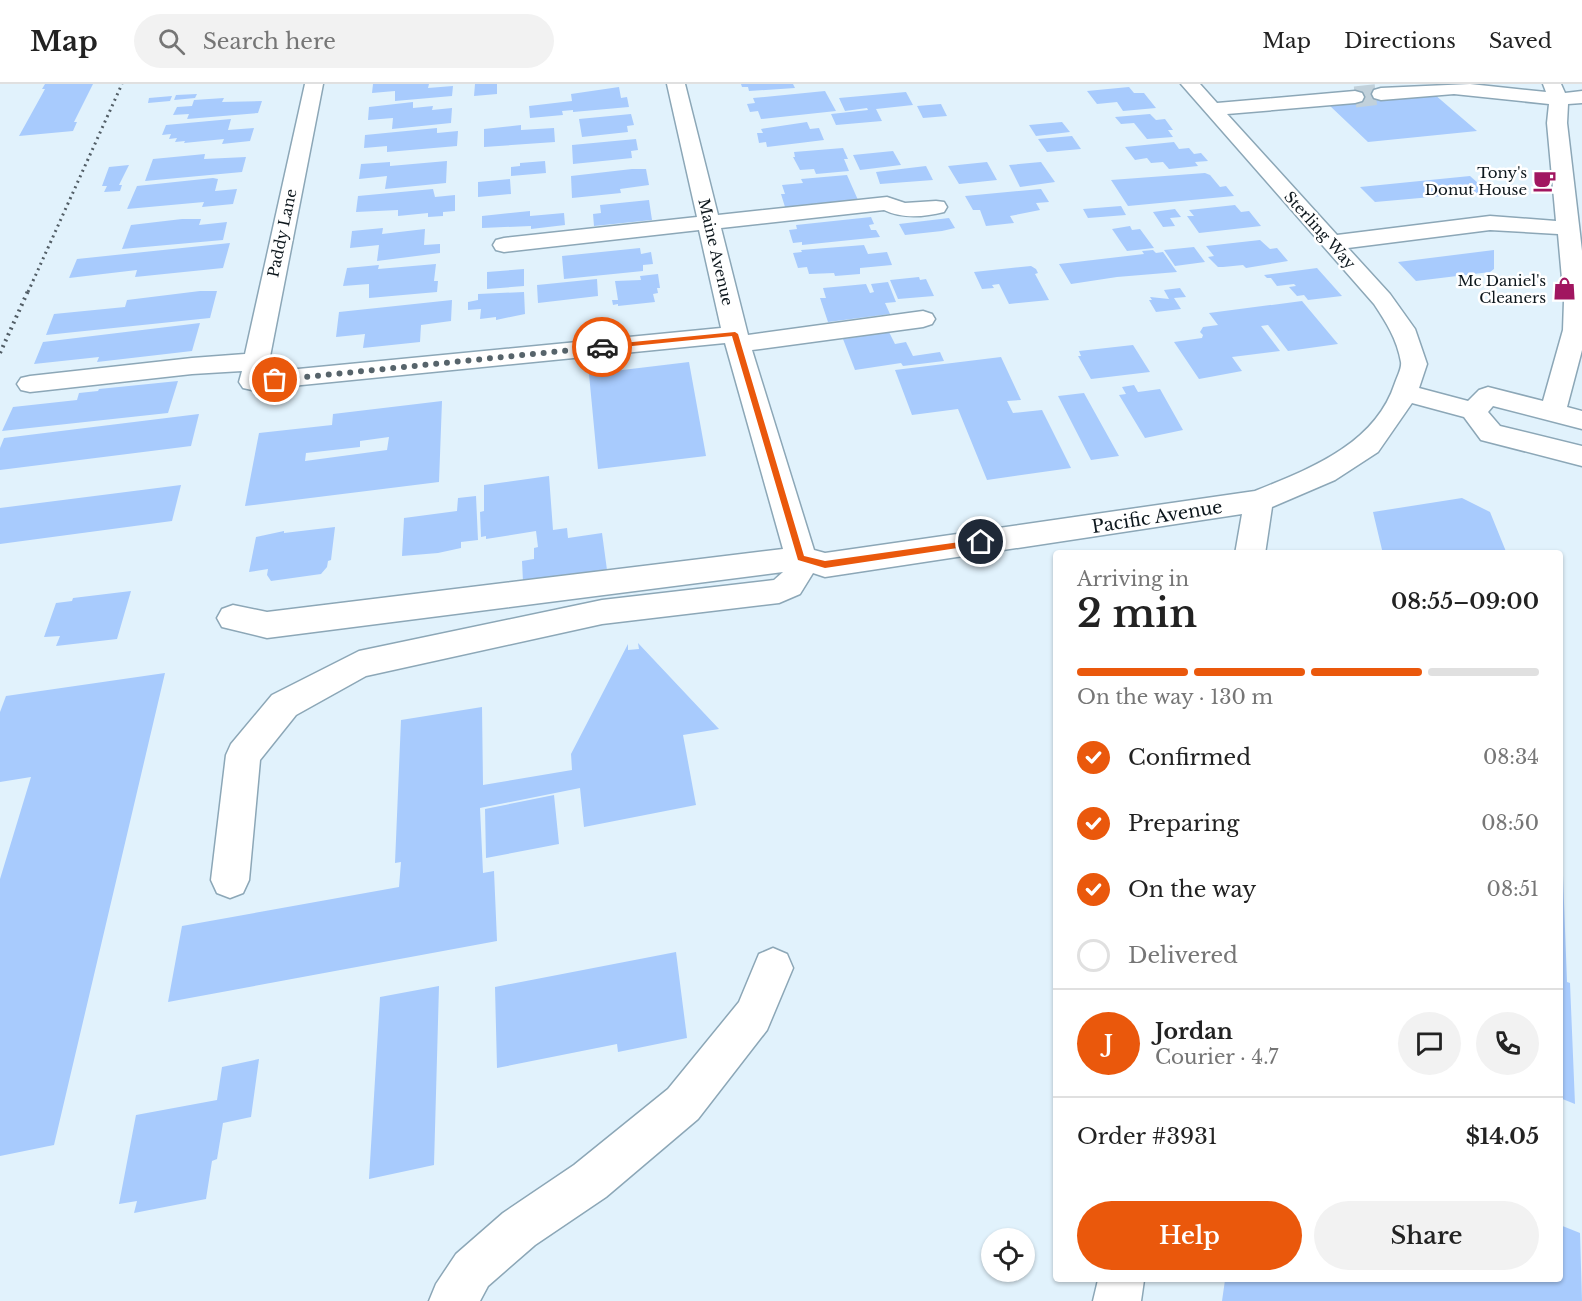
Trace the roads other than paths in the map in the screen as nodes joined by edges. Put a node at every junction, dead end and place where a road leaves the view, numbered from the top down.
1 (314, 84) edge
2 (676, 84) edge
3 (1190, 84) edge
4 (1555, 91) edge
5 (1382, 94) tunnel mouth
6 (1355, 97) tunnel mouth
7 (1582, 98) edge
8 (1212, 109) junction
9 (936, 207) dead end
10 (709, 222) junction
11 (1568, 228) junction
12 (1331, 243) junction
13 (504, 245) dead end
14 (1579, 303) edge
15 (923, 319) dead end
16 (736, 339) junction
17 (254, 372) junction
18 (30, 384) dead end
19 (1406, 393) junction
20 (1473, 411) junction
21 (1553, 412) junction
22 (1582, 420) edge
23 (1538, 445) junction
24 (1582, 456) edge
25 (1582, 476) edge
26 (1259, 501) junction
27 (1251, 550) edge
28 (801, 558) junction
29 (233, 618) dead end
30 (230, 880) dead end
31 (773, 968) dead end
32 (1121, 1282) edge
33 (453, 1301) edge
34 (1118, 1301) edge

1 - 17 street, Paddy Lane
2 - 10 street, Maine Avenue
3 - 8 street, Sterling Way
4 - 5 street
4 - 7 street
4 - 11 street
6 - 8 street
8 - 12 street, Sterling Way
9 - 10 street
10 - 13 street
10 - 16 street, Maine Avenue
11 - 12 street
11 - 14 street
12 - 19 street, Sterling Way
14 - 21 street
15 - 16 street
16 - 17 street
16 - 28 street, Maine Avenue
17 - 18 street
19 - 20 street
19 - 26 street, Pacific Avenue
20 - 21 street
20 - 23 street
21 - 22 street
23 - 24 street
23 - 25 street
26 - 27 street
26 - 28 street, Pacific Avenue
28 - 29 street, Pacific Avenue
28 - 30 street
31 - 33 street
32 - 34 street

